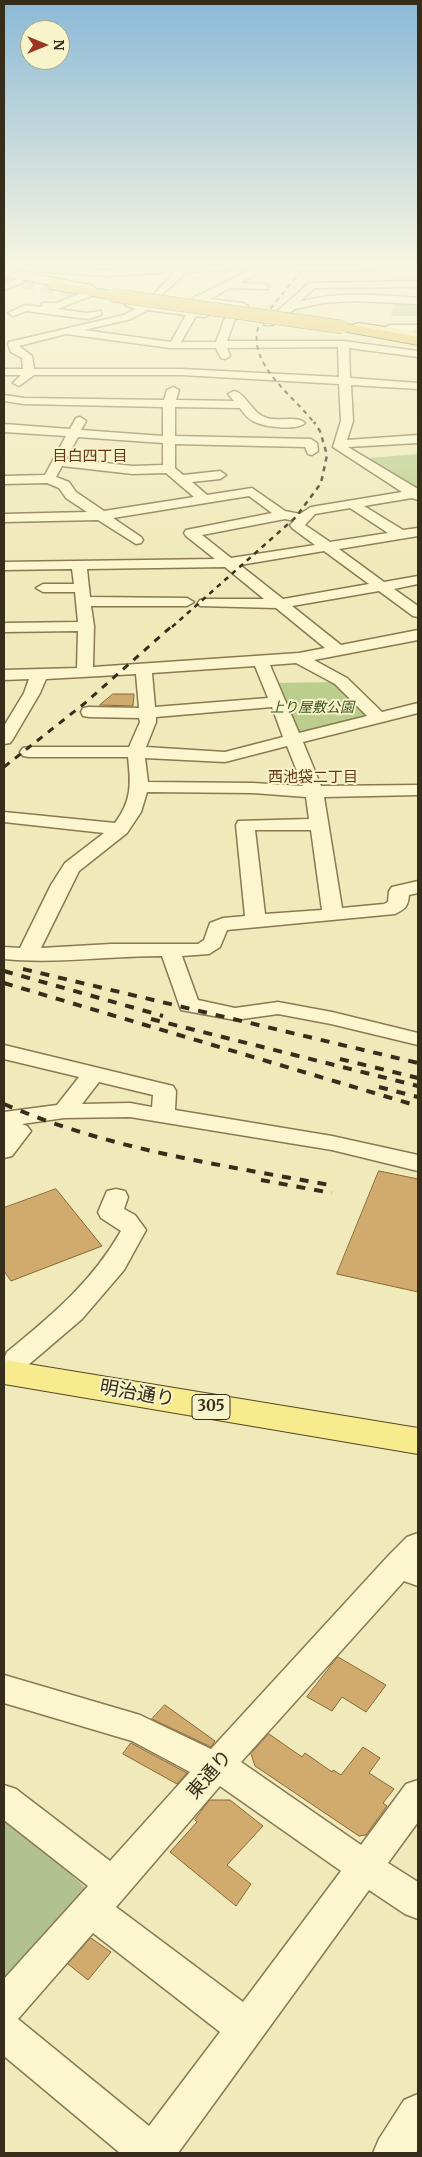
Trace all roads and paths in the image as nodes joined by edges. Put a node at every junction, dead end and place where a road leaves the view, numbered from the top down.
1 (23, 364) edge
2 (28, 364) edge
3 (203, 364) edge
4 (228, 364) edge
5 (345, 364) edge
6 (29, 367) junction
7 (4, 372) edge
8 (178, 372) junction
9 (103, 373) junction
10 (218, 374) junction
11 (233, 374) junction
12 (346, 380) junction
13 (418, 386) edge
14 (5, 390) edge
15 (89, 402) junction
16 (169, 404) junction
17 (243, 405) junction
18 (299, 423) dead end
19 (4, 428) edge
20 (73, 433) junction
21 (418, 439) edge
22 (170, 440) junction
23 (340, 444) junction
24 (312, 450) dead end
25 (58, 462) junction
26 (169, 469) junction
27 (220, 475) dead end
28 (49, 479) junction
29 (180, 479) junction
30 (4, 480) edge
31 (417, 494) edge
32 (204, 499) junction
33 (352, 504) junction
34 (284, 515) junction
35 (100, 516) junction
36 (4, 518) edge
37 (304, 518) junction
38 (418, 532) edge
39 (402, 535) junction
40 (136, 540) dead end
41 (418, 544) edge
42 (328, 548) junction
43 (228, 563) junction
44 (79, 565) junction
45 (4, 566) edge
46 (418, 580) edge
47 (381, 586) junction
48 (43, 588) dead end
49 (187, 602) dead end
50 (205, 603) dead end
51 (280, 604) junction
52 (84, 607) junction
53 (418, 613) edge
54 (165, 615) dead end
55 (6, 628) dead end
56 (418, 635) edge
57 (338, 651) junction
58 (299, 658) junction
59 (261, 661) junction
60 (144, 668) junction
61 (85, 672) junction
62 (4, 675) edge
63 (39, 675) junction
64 (278, 702) junction
65 (418, 708) edge
66 (89, 712) dead end
67 (149, 713) junction
68 (379, 718) junction
69 (4, 739) edge
70 (293, 741) junction
71 (29, 752) dead end
72 (136, 752) junction
73 (140, 787) junction
74 (418, 790) edge
75 (314, 792) junction
76 (4, 817) edge
77 (319, 824) junction
78 (120, 828) junction
79 (418, 887) edge
80 (334, 915) junction
81 (256, 921) junction
82 (170, 951) junction
83 (4, 953) edge
84 (27, 955) junction
85 (418, 1038) edge
86 (4, 1052) edge
87 (93, 1074) junction
88 (64, 1111) junction
89 (163, 1116) junction
90 (4, 1119) edge
91 (4, 1125) edge
92 (4, 1151) edge
93 (418, 1163) edge
94 (116, 1197) dead end
95 (8, 1363) edge
96 (418, 1425) edge
97 (418, 1441) edge
98 (412, 1561) edge
99 (4, 1689) edge
100 (219, 1766) junction
101 (418, 1795) edge
102 (4, 1800) edge
103 (364, 1868) junction
104 (102, 1897) junction
105 (418, 1902) edge
106 (4, 2007) edge
107 (246, 2028) junction
108 (4, 2032) edge
109 (418, 2114) edge
110 (153, 2153) edge
111 (393, 2153) edge

1 - 6 street
2 - 6 street
3 - 10 street
4 - 11 street
5 - 12 street
6 - 7 street
6 - 9 street
6 - 14 street
8 - 9 street
8 - 10 street
8 - 16 street
9 - 15 street
10 - 11 street
10 - 17 street
11 - 12 street
12 - 13 street
12 - 23 street
14 - 15 street
15 - 16 street
15 - 20 street
16 - 17 street
16 - 22 street
17 - 18 street
19 - 20 street
20 - 22 street
20 - 25 street
21 - 23 street
22 - 24 street
22 - 26 street
23 - 31 street
25 - 26 street
25 - 28 street
26 - 29 street
27 - 29 street
28 - 30 street
28 - 35 street
29 - 32 street
31 - 33 street
32 - 34 street
32 - 35 street
33 - 37 street
33 - 39 street
34 - 37 street
34 - 43 street
35 - 36 street
35 - 40 street
37 - 42 street
38 - 39 street
39 - 41 street
39 - 42 street
42 - 43 street
42 - 47 street
43 - 44 street
43 - 51 street
44 - 45 street
44 - 52 street
46 - 47 street
47 - 51 street
47 - 53 street
48 - 52 street
49 - 52 street
50 - 51 street
51 - 57 street
52 - 54 street
52 - 55 street
52 - 61 street
56 - 57 street
57 - 58 street
58 - 59 street
58 - 68 street
59 - 60 street
59 - 64 street
60 - 61 street
60 - 67 street
61 - 63 street
62 - 63 street
63 - 69 street
64 - 67 street
64 - 70 street
65 - 68 street
66 - 67 street
67 - 72 street
68 - 70 street
70 - 72 street
70 - 75 street
71 - 72 street
72 - 73 street
73 - 75 street
73 - 78 street
74 - 75 street
75 - 77 street
76 - 78 street
77 - 80 street
77 - 81 street
78 - 84 street
79 - 80 street
80 - 81 street
81 - 82 street
82 - 84 street
82 - 85 street
83 - 84 street
86 - 87 street
87 - 88 street
87 - 89 street
88 - 89 street
88 - 90 street
89 - 93 street
91 - 92 street
94 - 95 street
95 - 96 main road, 明治通り / 305
95 - 97 main road, 明治通り / 305
98 - 100 street, 東通り
99 - 100 street
100 - 103 street
100 - 104 street, 東通り
101 - 103 street
102 - 104 street
103 - 105 street
103 - 107 street
104 - 106 street, 東通り
104 - 107 street
107 - 110 street
108 - 110 street
109 - 111 street

